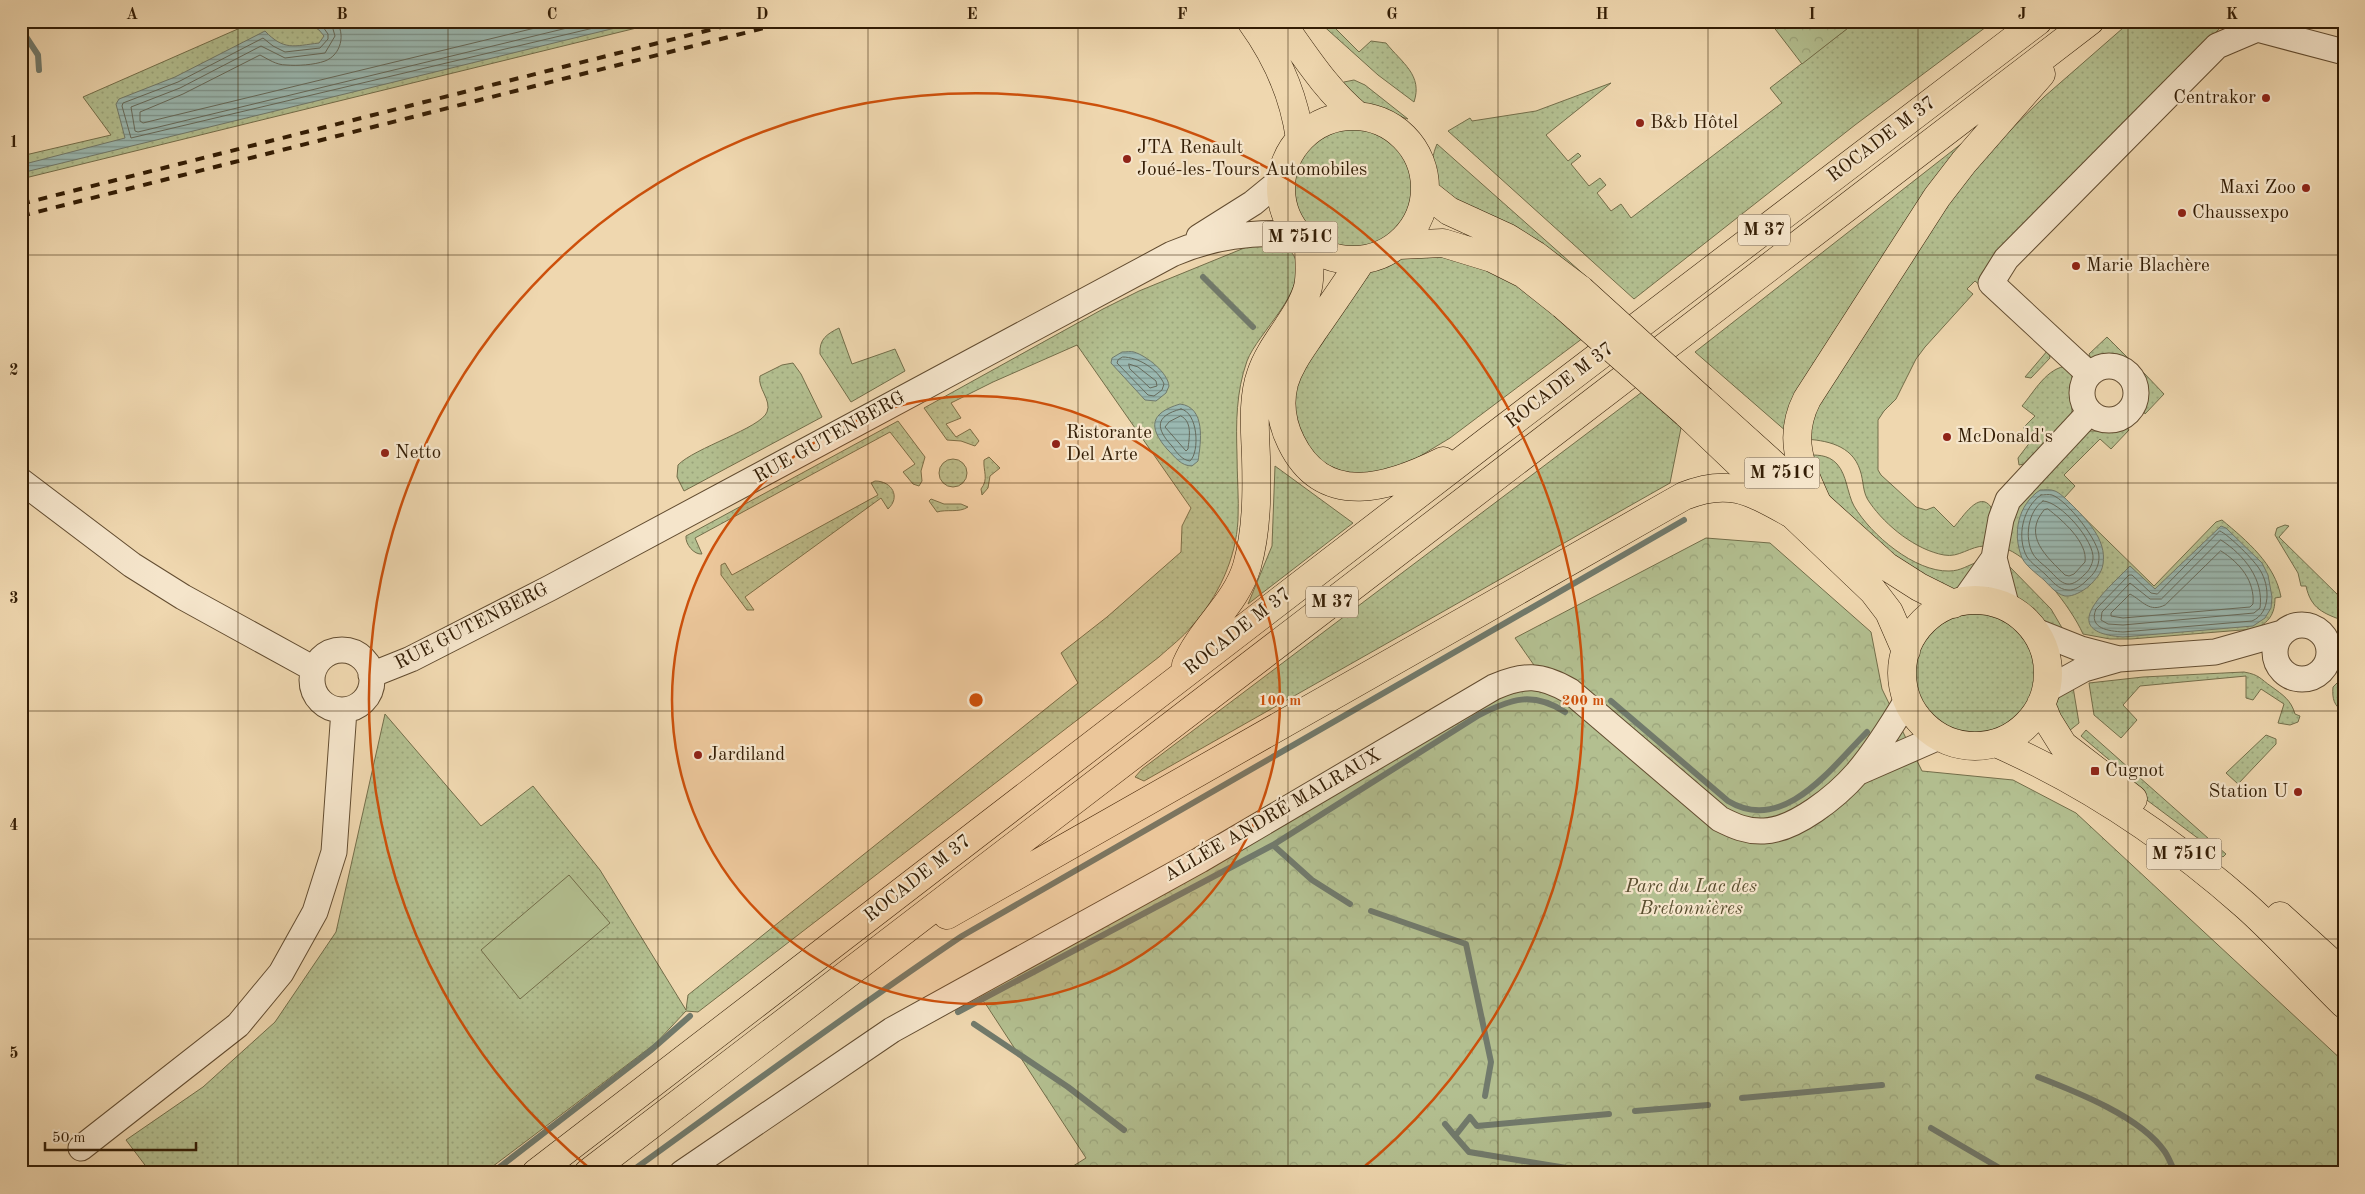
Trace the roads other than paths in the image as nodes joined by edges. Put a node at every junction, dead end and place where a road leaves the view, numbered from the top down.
1 (1251, 21) edge
2 (1280, 21) edge
3 (2038, 22) edge
4 (2083, 26) edge
5 (2344, 52) edge
6 (1358, 116) junction
7 (1300, 138) junction
8 (1281, 180) junction
9 (1425, 192) junction
10 (1303, 240) junction
11 (1399, 245) junction
12 (1172, 254) junction
13 (1361, 260) junction
14 (1572, 297) junction
15 (2089, 374) junction
16 (1694, 406) junction
17 (2089, 413) junction
18 (1490, 439) junction
19 (21, 481) edge
20 (1818, 506) junction
21 (1790, 513) junction
22 (1994, 558) junction
23 (1958, 603) junction
24 (2007, 608) junction
25 (2033, 630) junction
26 (2320, 631) junction
27 (2282, 633) junction
28 (2344, 639) edge
29 (1906, 651) junction
30 (2215, 652) junction
31 (2120, 660) junction
32 (2334, 664) edge
33 (2279, 666) junction
34 (314, 669) junction
35 (371, 675) junction
36 (1180, 677) junction
37 (2043, 697) junction
38 (1907, 700) junction
39 (344, 710) junction
40 (1939, 736) junction
41 (1996, 743) junction
42 (1856, 774) junction
43 (858, 965) junction
44 (2344, 974) edge
45 (2344, 1004) edge
46 (81, 1148) dead end
47 (536, 1173) edge
48 (588, 1173) edge
49 (682, 1173) edge

1 - 7 main road
2 - 6 main road
3 - 18 main road, ROCADE M 37 / M 37
4 - 20 main road, M 37
4 - 43 main road, ROCADE M 37 / M 37
5 - 15 street
6 - 7 main road, M 751C
6 - 9 main road, M 751C
7 - 8 main road, M 751C
8 - 10 main road, M 751C
8 - 12 street
9 - 11 main road, M 751C
9 - 14 main road, M 751C
10 - 12 street, RUE GUTENBERG
10 - 13 main road, M 751C
10 - 36 main road, M 37
11 - 13 main road, M 751C
11 - 14 main road, M 751C
12 - 35 street, RUE GUTENBERG
13 - 18 main road, M 37
14 - 16 main road, M 751C, bridge
15 - 17 street
15 - 17 street
16 - 20 main road, M 751C
16 - 21 main road, M 751C
17 - 22 street
18 - 36 main road, ROCADE M 37 / M 37
19 - 34 street
20 - 23 main road, M 751C
21 - 29 main road, M 751C
21 - 43 main road, M 37
22 - 23 street
22 - 24 street
23 - 24 main road, M 751C
23 - 29 main road
24 - 25 main road, M 751C
25 - 31 street
25 - 37 main road, M 751C
26 - 27 street
26 - 28 street
26 - 32 street
27 - 30 street
27 - 33 street
29 - 38 main road
30 - 31 street
30 - 33 street
31 - 37 street
32 - 33 street
34 - 35 street
34 - 39 street
35 - 39 street
36 - 47 main road, ROCADE M 37 / M 37
37 - 41 main road
37 - 44 main road, M 751C
38 - 40 main road
38 - 42 street, ALLÉE ANDRÉ MALRAUX
39 - 46 street
40 - 41 main road
40 - 42 street, ALLÉE ANDRÉ MALRAUX
41 - 45 main road, M 751C
42 - 49 street, ALLÉE ANDRÉ MALRAUX
43 - 48 main road, ROCADE M 37 / M 37

